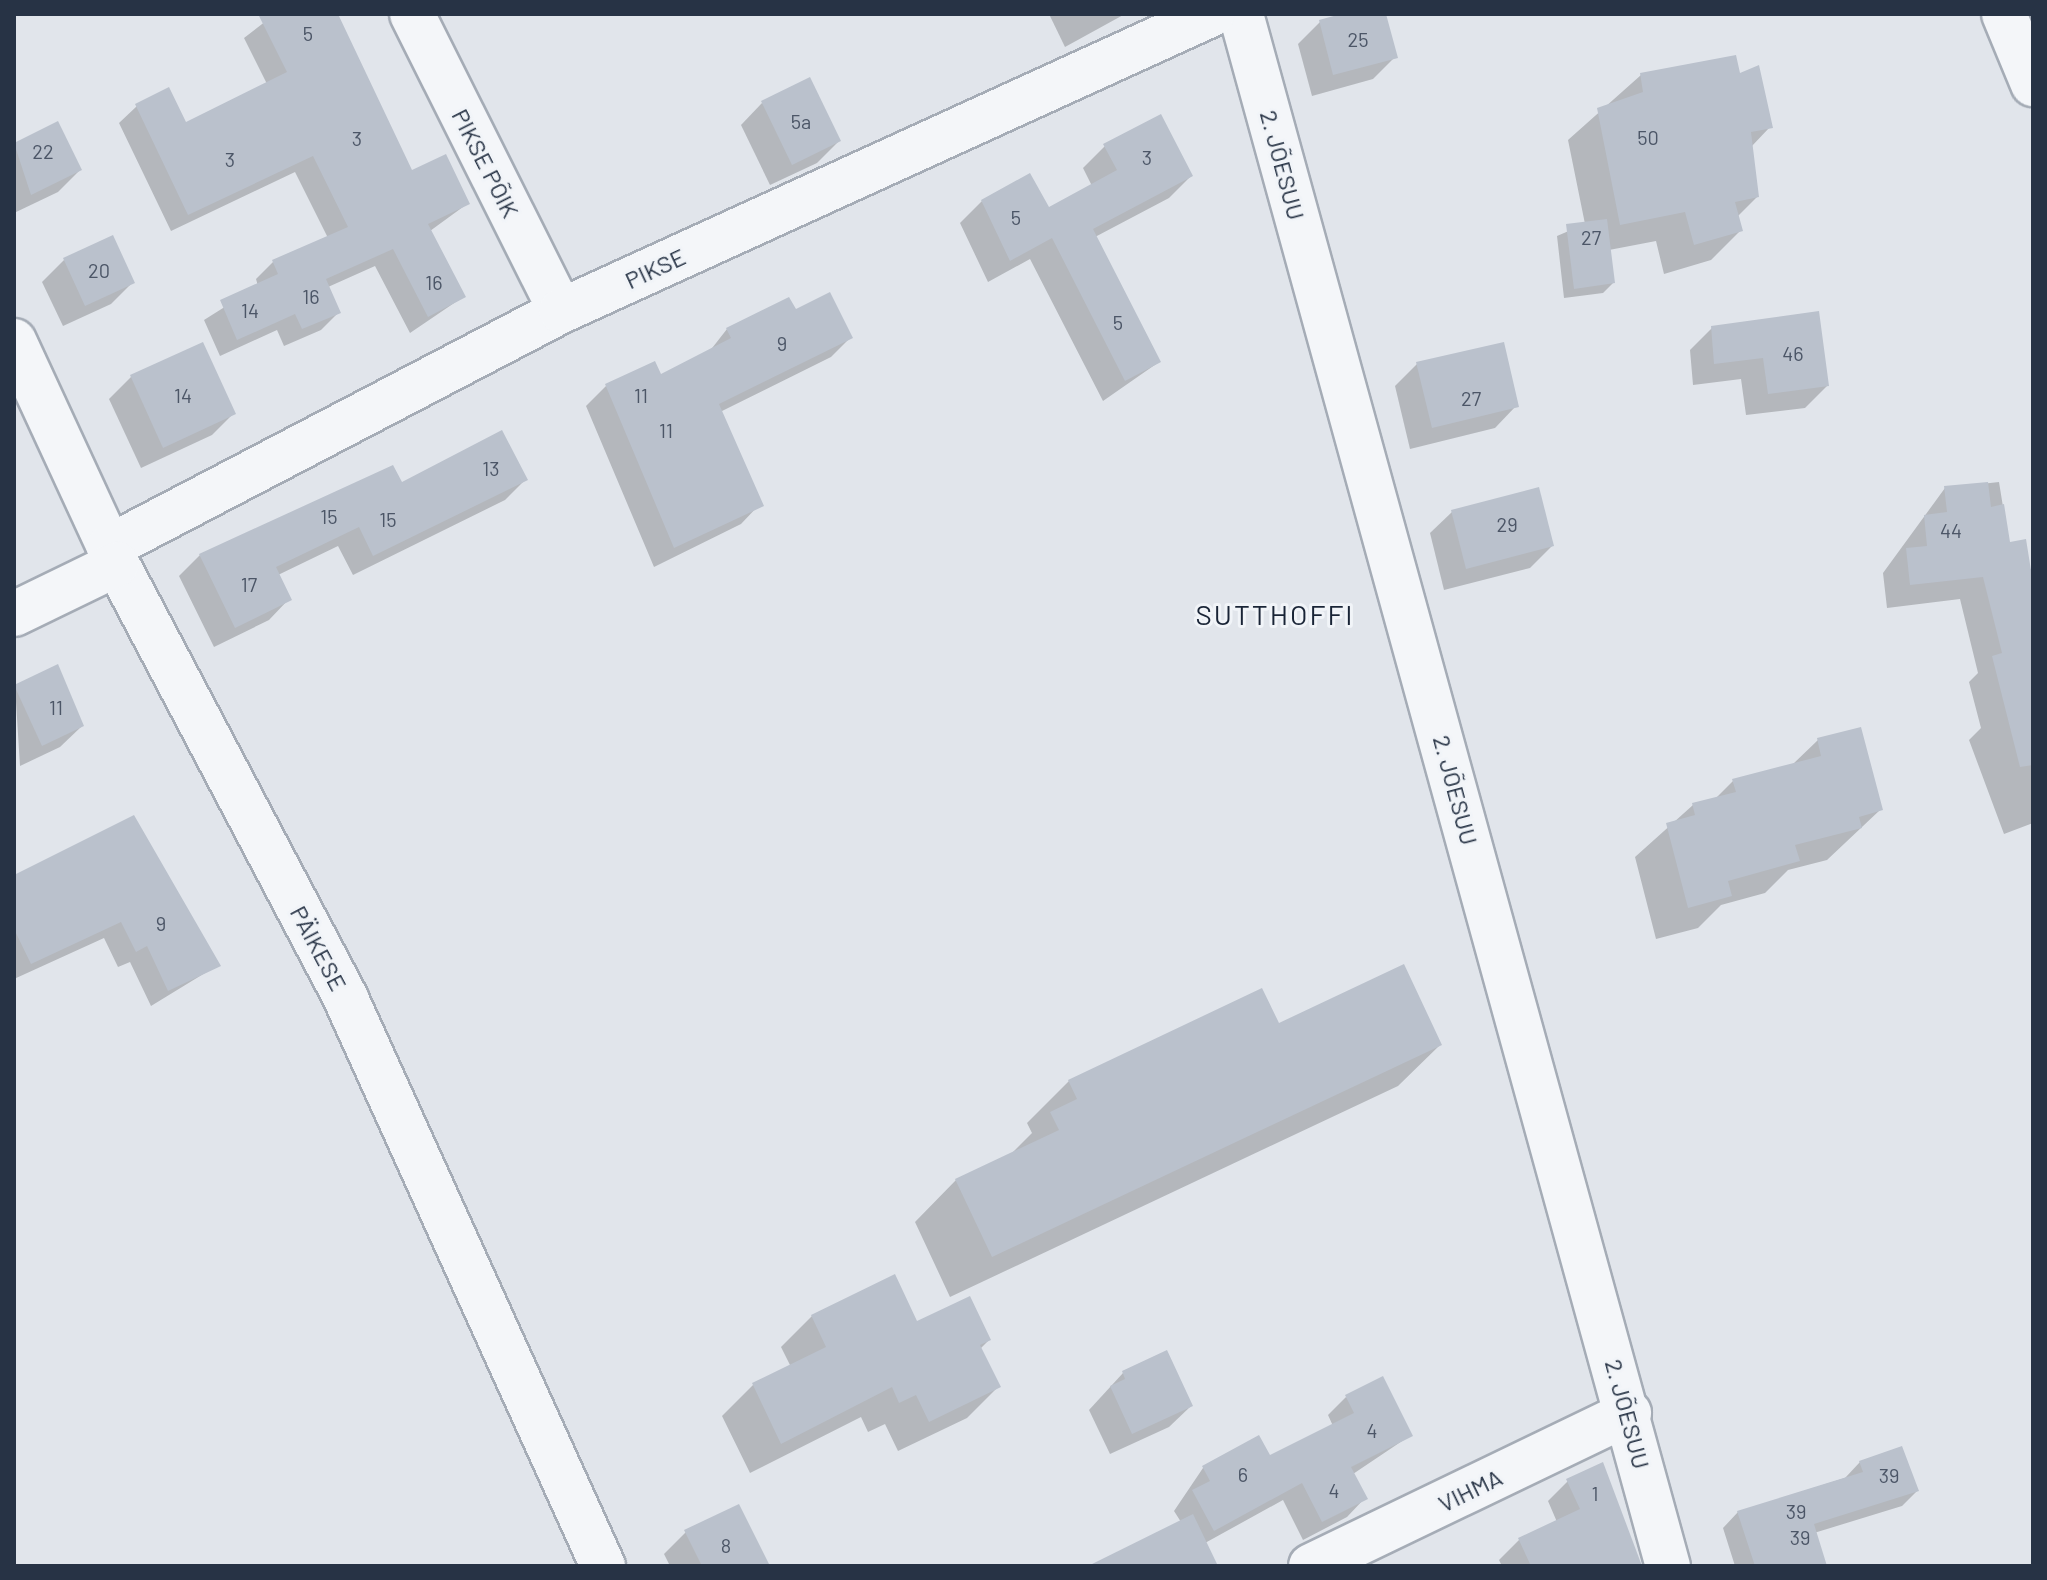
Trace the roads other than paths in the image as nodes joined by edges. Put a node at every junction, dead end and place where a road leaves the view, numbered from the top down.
1 (1212, 14) edge
2 (1241, 14) edge
3 (2004, 14) edge
4 (415, 15) edge
5 (2033, 84) edge
6 (561, 311) junction
7 (14, 341) edge
8 (113, 556) junction
9 (14, 614) edge
10 (1629, 1413) junction
11 (603, 1566) edge
12 (1311, 1566) edge
13 (1668, 1566) edge

1 - 6 street, PIKSE
2 - 10 street, 2. JÕESUU
3 - 5 street
4 - 6 street, PIKSE PÕIK
6 - 8 street, PIKSE
7 - 8 street, PÄIKESE
8 - 9 street, PIKSE
8 - 11 street, PÄIKESE
10 - 12 street, VIHMA
10 - 13 street, 2. JÕESUU

